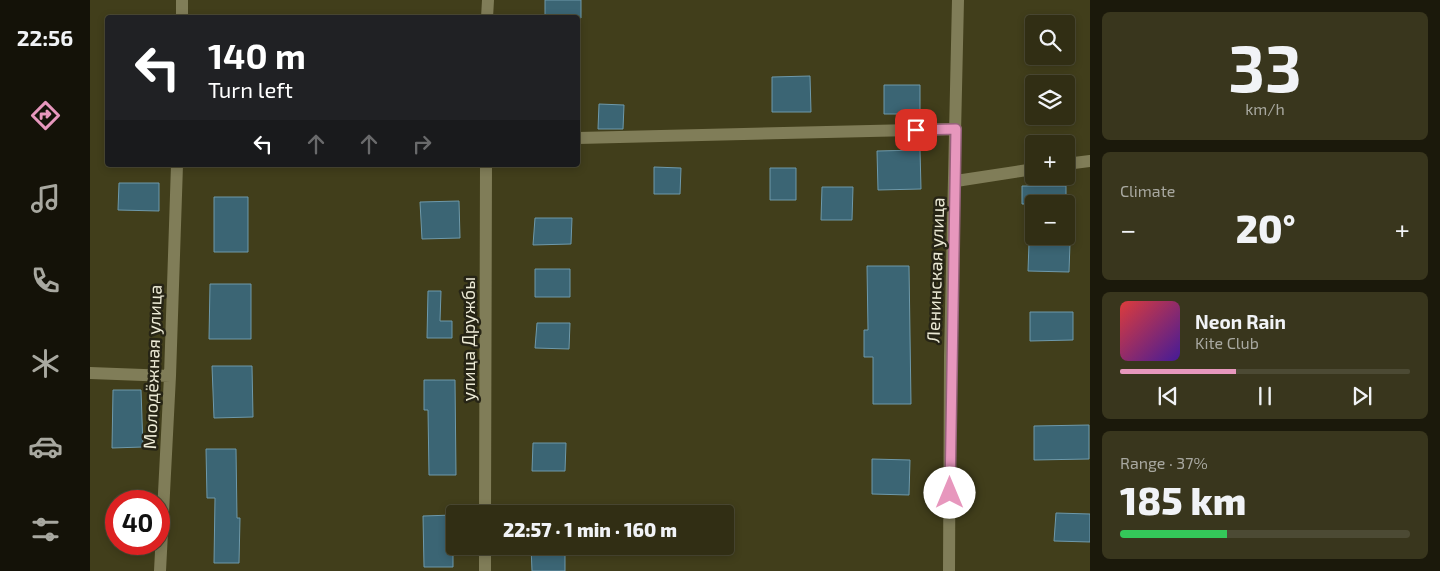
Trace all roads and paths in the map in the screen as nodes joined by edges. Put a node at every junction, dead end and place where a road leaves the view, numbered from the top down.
1 (182, 0) edge
2 (488, 0) edge
3 (958, 0) edge
4 (182, 15) edge
5 (487, 15) edge
6 (956, 129) junction
7 (580, 138) edge
8 (1090, 161) edge
9 (1075, 163) edge
10 (177, 167) edge
11 (486, 167) edge
12 (1025, 170) edge
13 (956, 181) junction
14 (90, 373) edge
15 (170, 376) junction
16 (486, 505) edge
17 (485, 555) edge
18 (160, 571) edge
19 (485, 571) edge
20 (949, 571) edge

1 - 4 street
2 - 5 street
3 - 6 street, Ленинская улица
6 - 7 street
6 - 13 street, Ленинская улица
8 - 9 street
10 - 15 street, Молодёжная улица
11 - 16 street, улица Дружбы
12 - 13 street
13 - 20 street, Ленинская улица
14 - 15 street
15 - 18 street, Молодёжная улица
17 - 19 street

